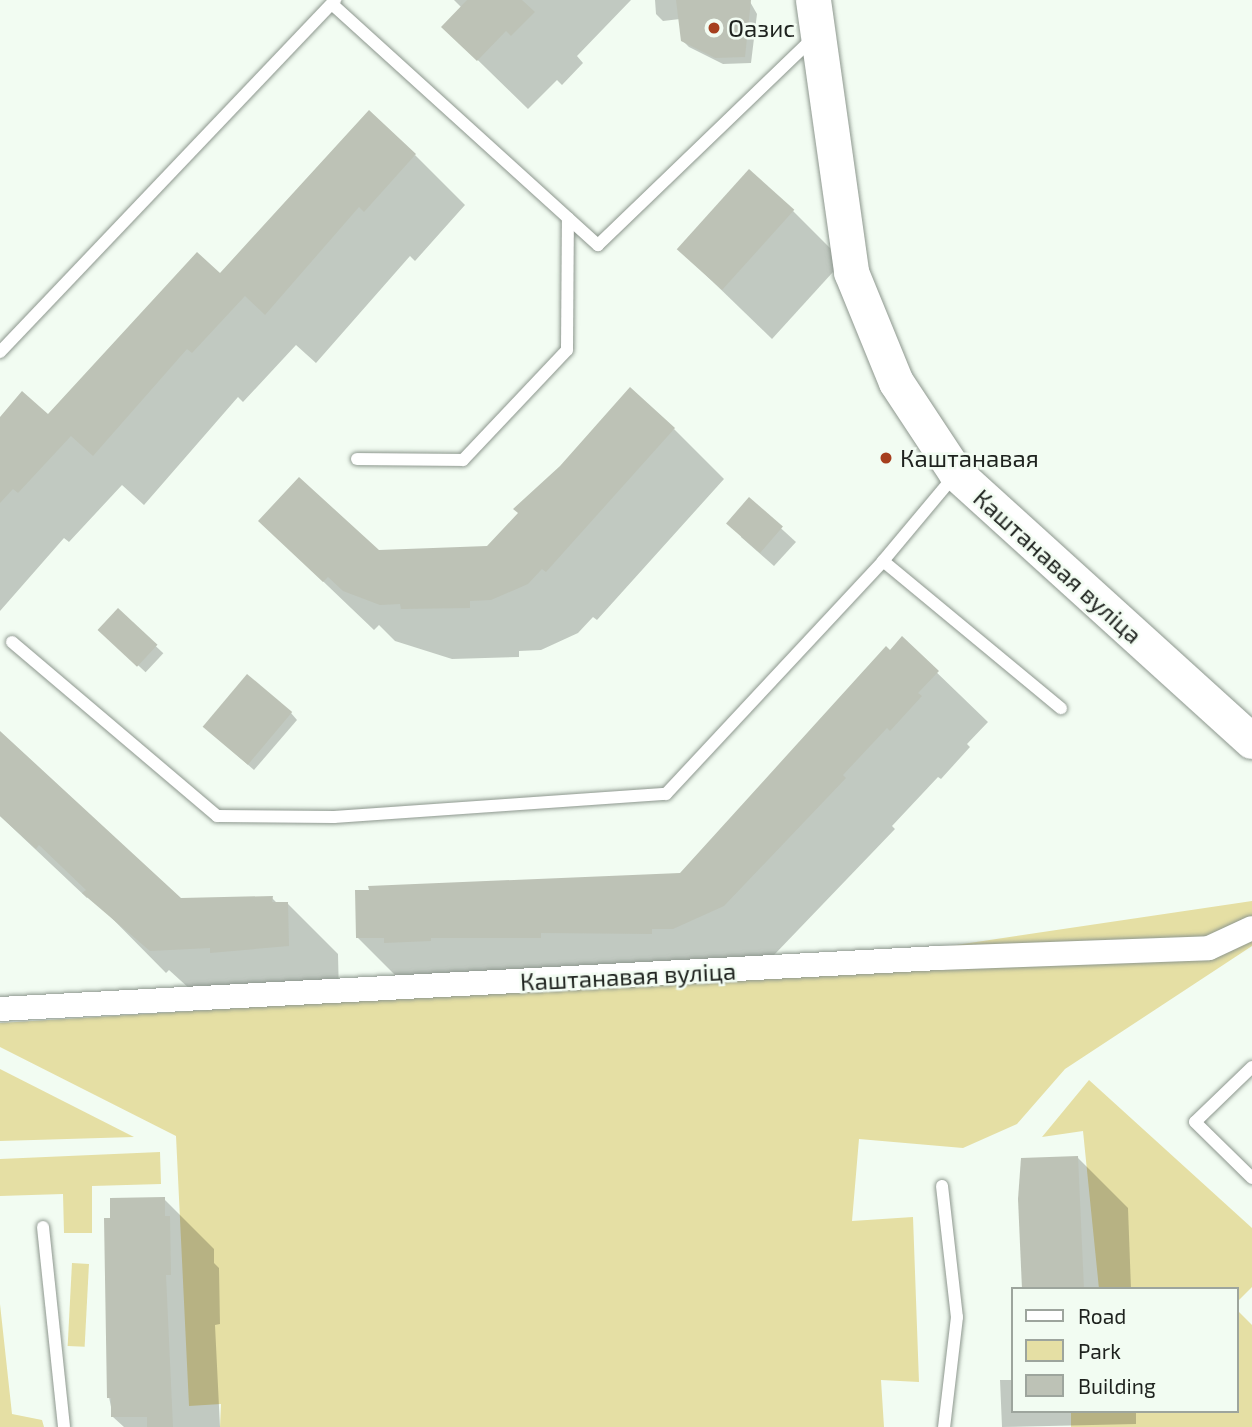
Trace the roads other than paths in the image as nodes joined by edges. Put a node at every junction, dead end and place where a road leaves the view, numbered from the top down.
1 (334, 2) edge
2 (815, 17) edge
3 (568, 218) junction
4 (0, 352) edge
5 (357, 459) dead end
6 (956, 474) junction
7 (883, 561) junction
8 (12, 642) dead end
9 (1061, 708) dead end
10 (1252, 741) edge
11 (1252, 928) edge
12 (0, 1009) edge
13 (1252, 1068) edge
14 (1252, 1178) edge
15 (942, 1186) dead end
16 (43, 1227) dead end
17 (64, 1427) edge
18 (944, 1427) edge

1 - 3 lane
1 - 4 lane
2 - 3 lane
2 - 6 main road, Каштанавая вуліца
3 - 5 lane
6 - 7 lane
6 - 10 main road, Каштанавая вуліца
7 - 8 lane
7 - 9 lane
11 - 12 street, Каштанавая вуліца
13 - 14 lane
15 - 18 lane
16 - 17 lane

